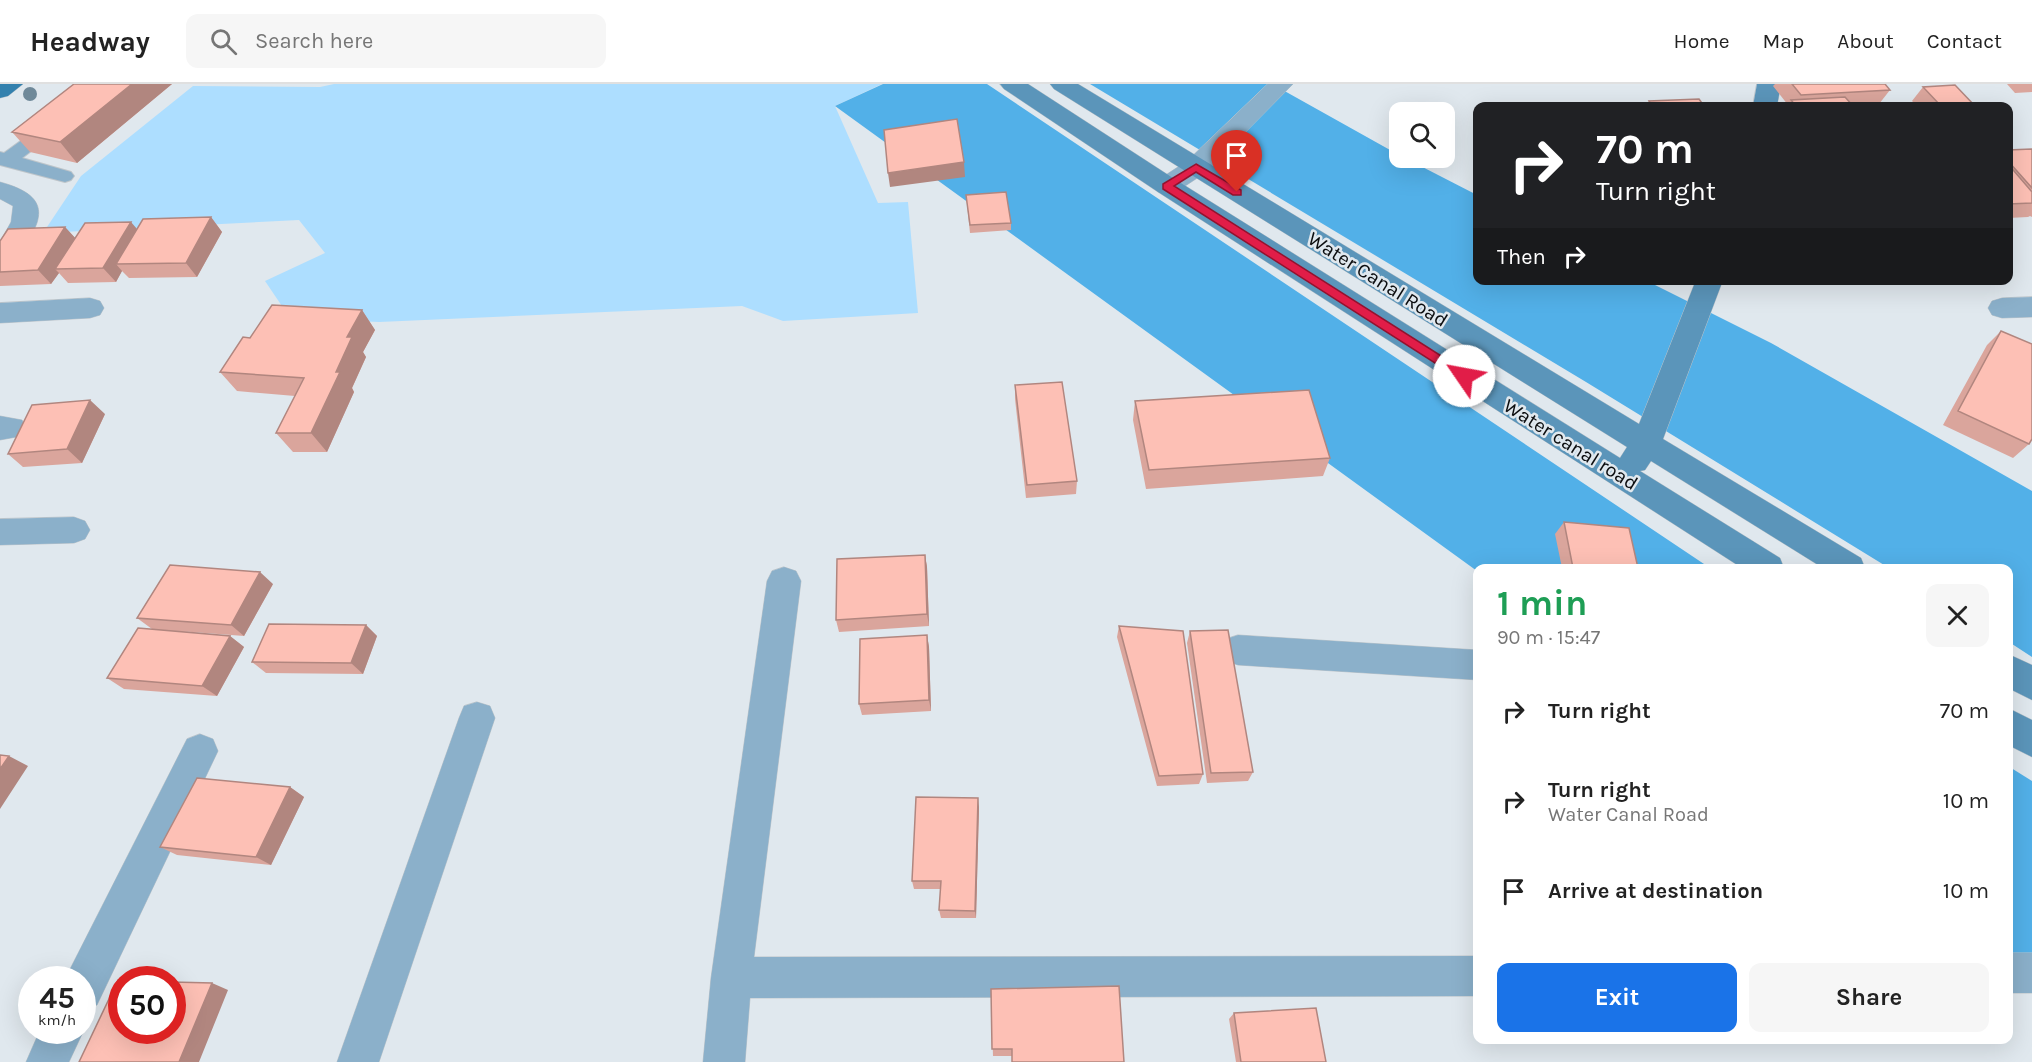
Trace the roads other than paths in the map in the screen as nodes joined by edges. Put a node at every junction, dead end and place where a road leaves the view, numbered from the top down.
1 (11, 84) edge
2 (1012, 84) edge
3 (1062, 84) edge
4 (1281, 84) edge
5 (1769, 84) edge
6 (0, 91) edge
7 (1766, 102) edge
8 (62, 119) edge
9 (3, 159) edge
10 (1196, 167) junction
11 (65, 176) dead end
12 (1167, 186) junction
13 (0, 190) edge
14 (0, 262) edge
15 (1708, 285) edge
16 (2032, 307) edge
17 (90, 308) dead end
18 (2002, 308) dead end
19 (0, 313) edge
20 (1646, 444) junction
21 (1623, 477) junction
22 (74, 530) dead end
23 (0, 532) edge
24 (1762, 564) edge
25 (1842, 564) edge
26 (784, 581) dead end
27 (1238, 650) dead end
28 (1473, 665) edge
29 (2013, 672) edge
30 (2032, 684) edge
31 (477, 718) dead end
32 (2013, 727) edge
33 (2032, 740) edge
34 (200, 751) dead end
35 (94, 966) edge
36 (2013, 973) edge
37 (2032, 973) edge
38 (1473, 975) edge
39 (731, 978) junction
40 (56, 1044) edge
41 (47, 1062) edge
42 (357, 1062) edge
43 (724, 1062) edge

1 - 6 main road
2 - 12 main road, Water canal road
3 - 10 main road, Water Canal Road
4 - 10 street
5 - 7 main road
8 - 9 lane
9 - 11 lane
10 - 12 street
10 - 20 main road, Water Canal Road
12 - 21 main road, Water canal road
13 - 14 street
15 - 20 main road
16 - 18 street
17 - 19 street
20 - 21 main road
20 - 25 main road, Water Canal Road
21 - 24 main road, Water canal road
22 - 23 street
26 - 39 street
27 - 28 street
29 - 30 main road
31 - 42 street
32 - 33 main road
34 - 35 street
36 - 37 street
38 - 39 street
39 - 43 street
40 - 41 street

